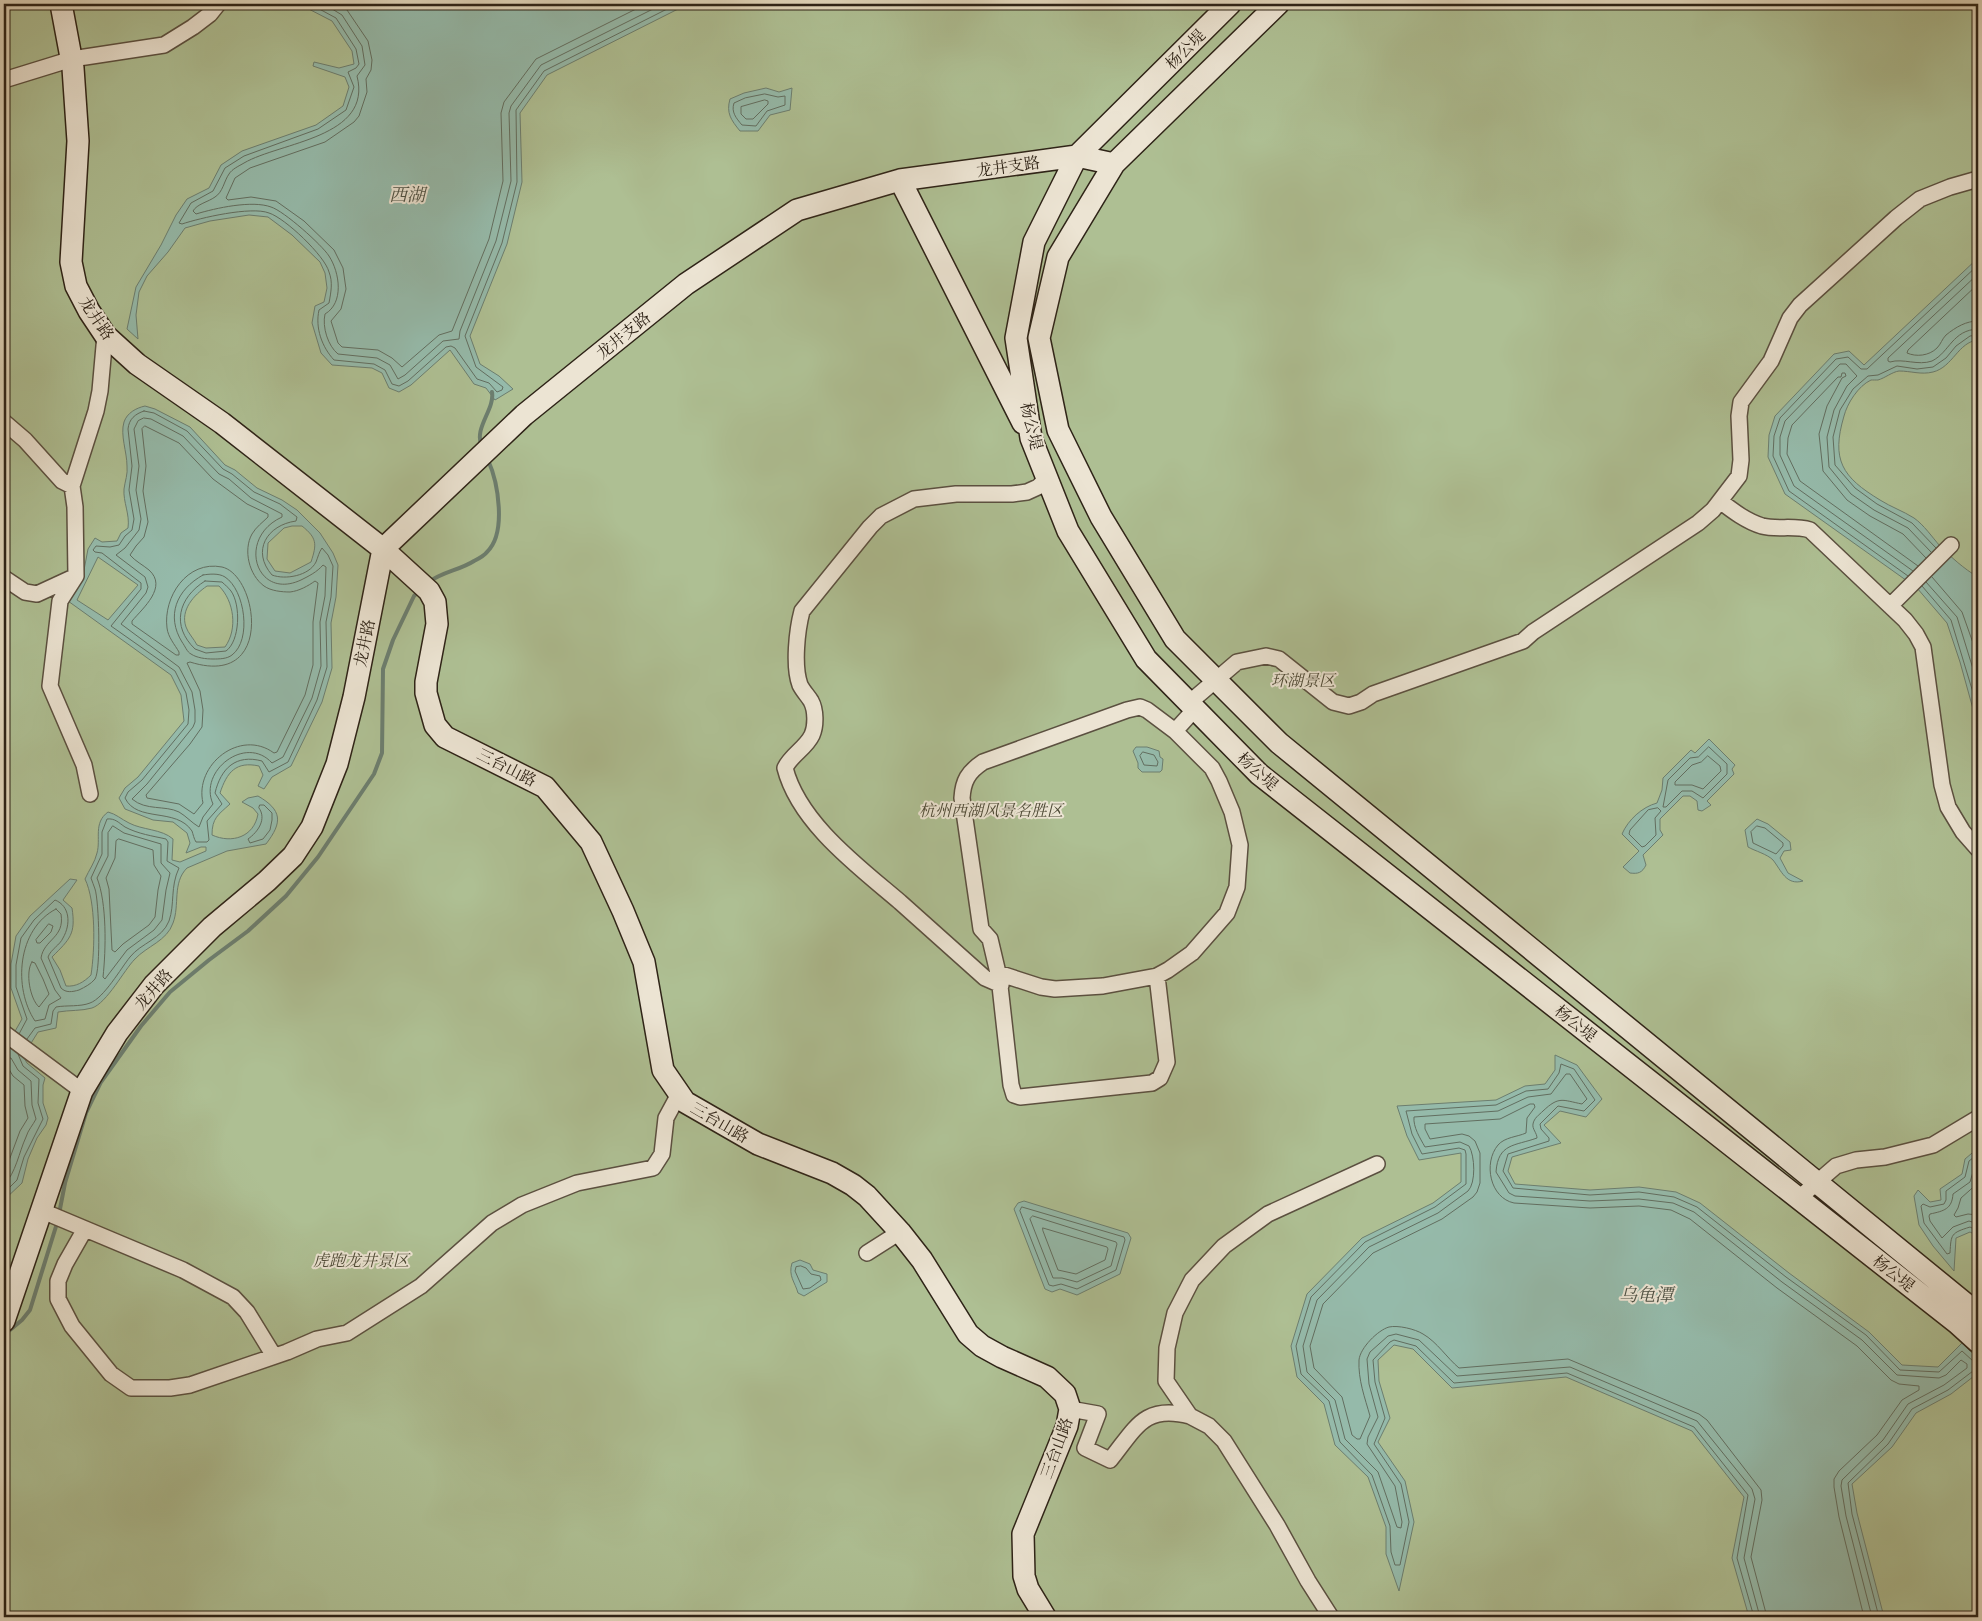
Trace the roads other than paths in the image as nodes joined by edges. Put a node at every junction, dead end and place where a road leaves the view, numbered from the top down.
1 (61, 4) edge
2 (218, 4) edge
3 (1230, 4) edge
4 (1278, 4) edge
5 (72, 59) junction
6 (4, 80) edge
7 (1077, 156) junction
8 (1114, 164) junction
9 (1978, 179) edge
10 (900, 180) junction
11 (104, 335) junction
12 (4, 422) edge
13 (1058, 430) junction
14 (1031, 438) junction
15 (1047, 478) junction
16 (72, 486) junction
17 (1720, 501) junction
18 (1951, 545) dead end
19 (383, 549) junction
20 (76, 576) junction
21 (4, 578) edge
22 (1890, 606) junction
23 (1216, 681) junction
24 (1192, 706) junction
25 (1175, 731) junction
26 (90, 794) dead end
27 (1978, 849) edge
28 (1157, 976) junction
29 (1000, 979) junction
30 (4, 1033) edge
31 (82, 1091) junction
32 (679, 1094) junction
33 (1978, 1118) edge
34 (1377, 1164) dead end
35 (1817, 1181) junction
36 (1799, 1198) junction
37 (53, 1215) junction
38 (86, 1228) junction
39 (900, 1232) junction
40 (866, 1254) dead end
41 (1978, 1314) edge
42 (4, 1321) edge
43 (1978, 1342) edge
44 (274, 1356) junction
45 (1070, 1409) junction
46 (1190, 1416) junction
47 (1044, 1617) edge
48 (1331, 1617) edge

1 - 5 street, 龙井路
2 - 5 street
3 - 7 street, 杨公堤
4 - 8 street, 杨公堤
5 - 6 street
5 - 11 street, 龙井路
7 - 8 street, 龙井支路
7 - 10 street, 龙井支路
7 - 14 street, 杨公堤
8 - 13 street, 杨公堤
9 - 17 street
10 - 14 street
10 - 19 street, 龙井支路
11 - 16 street
11 - 19 street, 龙井路
12 - 16 street
13 - 14 street
13 - 23 street, 杨公堤
14 - 15 street, 杨公堤
15 - 24 street, 杨公堤
15 - 29 street
16 - 20 street
17 - 22 street
17 - 23 street
18 - 22 street
19 - 31 street, 龙井路
19 - 32 street, 三台山路
20 - 21 street
20 - 26 street
22 - 27 street
23 - 24 street
23 - 35 street, 杨公堤
24 - 25 street
24 - 36 street, 杨公堤
25 - 28 street
25 - 29 street
28 - 29 street
28 - 29 street
30 - 31 street
31 - 37 street, 龙井路
32 - 39 street, 三台山路
32 - 44 street
33 - 35 street
34 - 46 street
35 - 36 street
35 - 41 street, 杨公堤
36 - 43 street, 杨公堤
37 - 38 street
37 - 42 street, 龙井路
38 - 44 street
38 - 44 street
39 - 40 street
39 - 45 street, 三台山路
45 - 46 street
45 - 47 street, 三台山路
46 - 48 street

